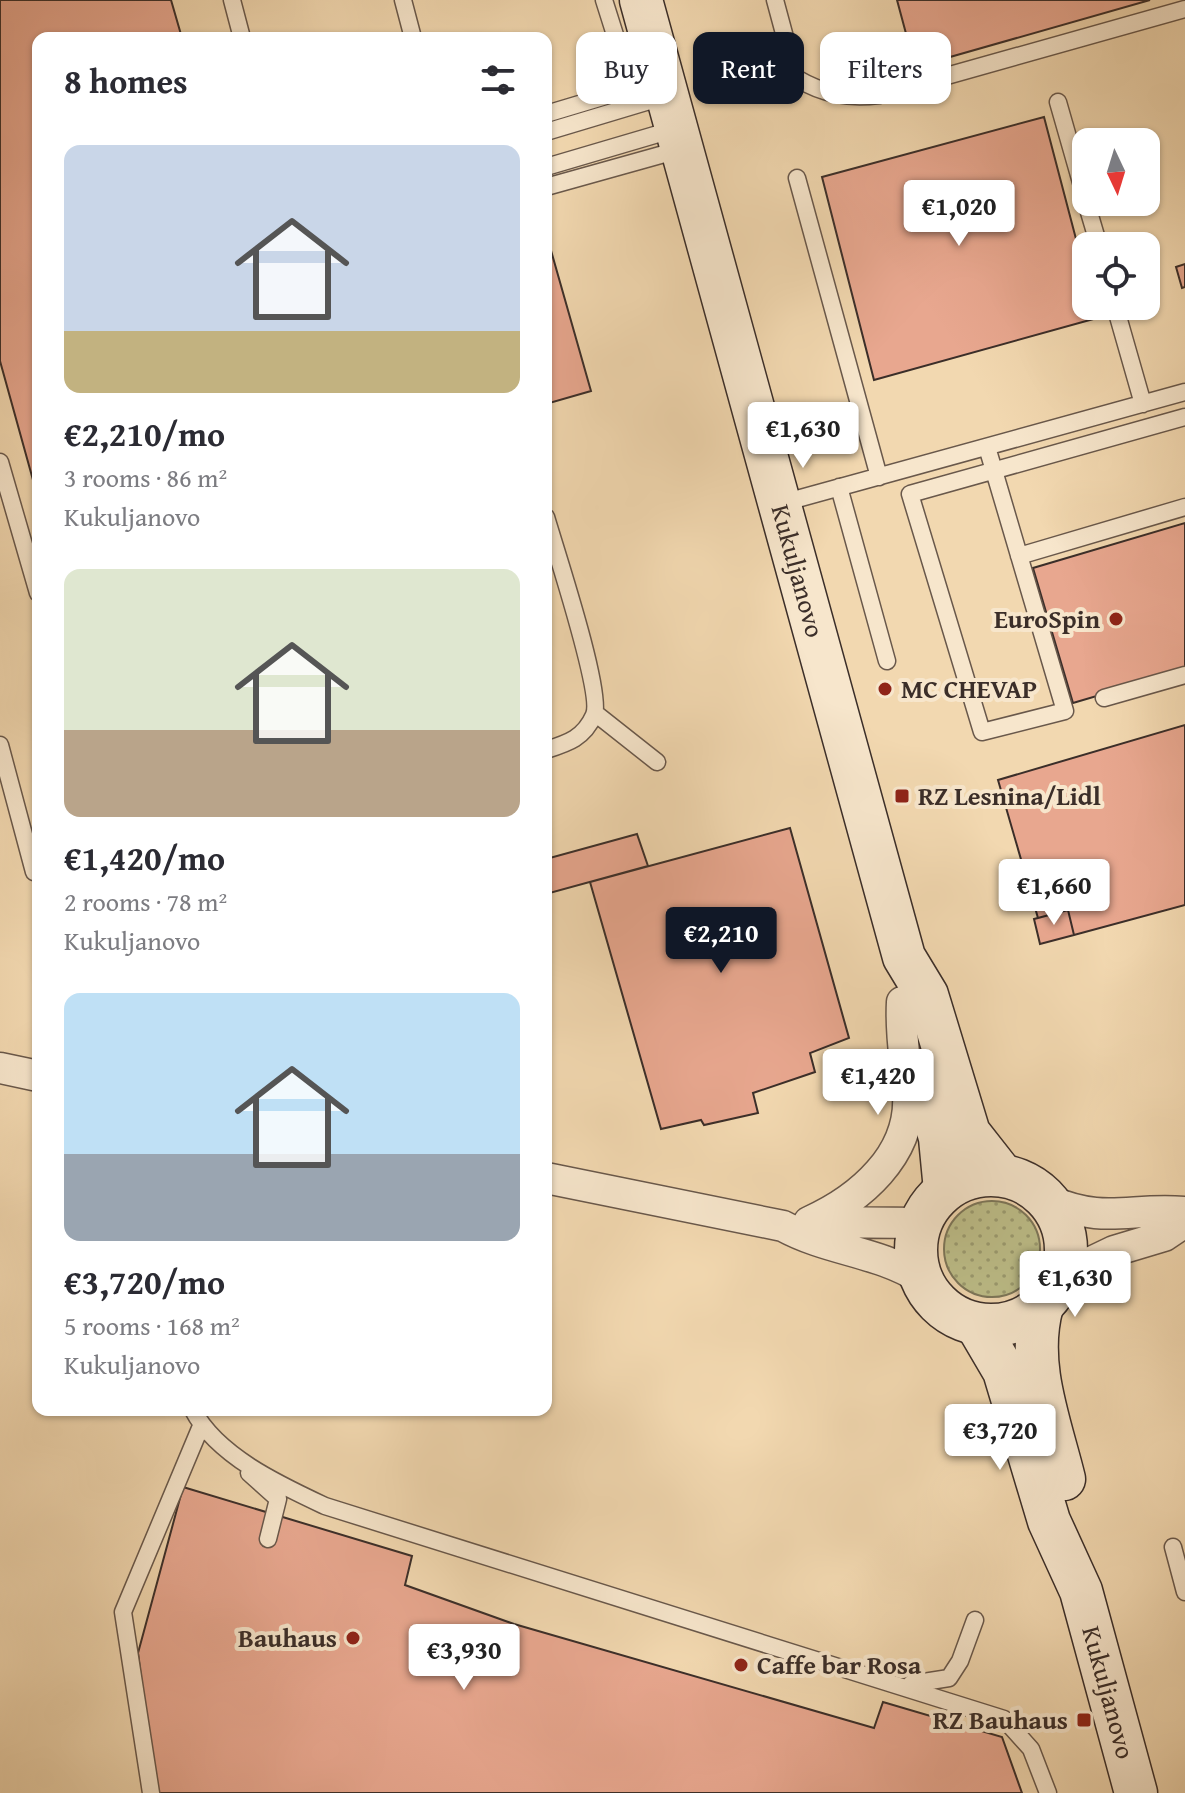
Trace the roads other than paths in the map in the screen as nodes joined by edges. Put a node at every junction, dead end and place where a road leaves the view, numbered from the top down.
1 (232, 0) edge
2 (403, 0) edge
3 (604, 0) edge
4 (641, 0) edge
5 (775, 0) edge
6 (1185, 9) edge
7 (240, 32) edge
8 (411, 32) edge
9 (1058, 102) dead end
10 (552, 112) edge
11 (675, 125) junction
12 (552, 132) edge
13 (1072, 152) edge
14 (552, 165) edge
15 (797, 178) dead end
16 (552, 184) edge
17 (1119, 320) edge
18 (1185, 392) edge
19 (1143, 404) junction
20 (1185, 417) edge
21 (987, 447) junction
22 (0, 462) edge
23 (994, 473) junction
24 (879, 477) junction
25 (839, 487) junction
26 (778, 505) junction
27 (1185, 507) edge
28 (552, 538) edge
29 (1019, 556) junction
30 (32, 572) edge
31 (887, 661) dead end
32 (1185, 675) edge
33 (1104, 698) dead end
34 (595, 713) junction
35 (0, 745) edge
36 (552, 748) edge
37 (657, 762) dead end
38 (32, 865) edge
39 (904, 957) junction
40 (902, 1002) junction
41 (0, 1068) edge
42 (32, 1075) edge
43 (1002, 1175) junction
44 (552, 1179) edge
45 (945, 1190) junction
46 (1048, 1200) junction
47 (1185, 1212) edge
48 (1185, 1222) edge
49 (920, 1223) junction
50 (796, 1224) junction
51 (920, 1278) junction
52 (1052, 1291) junction
53 (977, 1325) junction
54 (196, 1416) edge
55 (201, 1426) junction
56 (268, 1539) dead end
57 (1173, 1547) dead end
58 (1081, 1591) junction
59 (1185, 1592) edge
60 (975, 1620) dead end
61 (893, 1684) junction
62 (151, 1793) edge
63 (1048, 1793) edge
64 (1136, 1793) edge

1 - 7 lane
2 - 8 lane
3 - 10 lane
4 - 11 main road, Kukuljanovo
5 - 6 lane
9 - 13 lane
11 - 12 lane
11 - 14 lane
11 - 16 lane
11 - 26 main road, Kukuljanovo
15 - 24 lane
17 - 19 lane
18 - 19 lane
19 - 21 lane
20 - 23 lane
21 - 23 lane
21 - 24 lane
22 - 30 lane
23 - 29 lane
23 - 29 lane
24 - 25 lane
25 - 26 lane
25 - 31 lane
26 - 39 main road, Kukuljanovo
27 - 29 lane
28 - 34 lane
32 - 33 lane
34 - 36 lane
34 - 37 lane
35 - 38 lane
39 - 40 main road, Kukuljanovo
39 - 43 main road, Kukuljanovo
40 - 45 main road, Kukuljanovo
40 - 50 street
41 - 42 street
43 - 45 main road
43 - 46 main road, Kukuljanovo
44 - 50 street
45 - 49 main road
46 - 47 street
46 - 52 main road, Kukuljanovo
48 - 52 street
49 - 50 street
49 - 51 main road
50 - 51 street
51 - 53 main road
52 - 53 main road
52 - 58 main road, Kukuljanovo
53 - 58 main road, Kukuljanovo
54 - 55 lane
55 - 56 lane
55 - 61 lane
55 - 62 lane
57 - 59 lane
58 - 64 main road, Kukuljanovo
60 - 61 lane
61 - 63 lane

